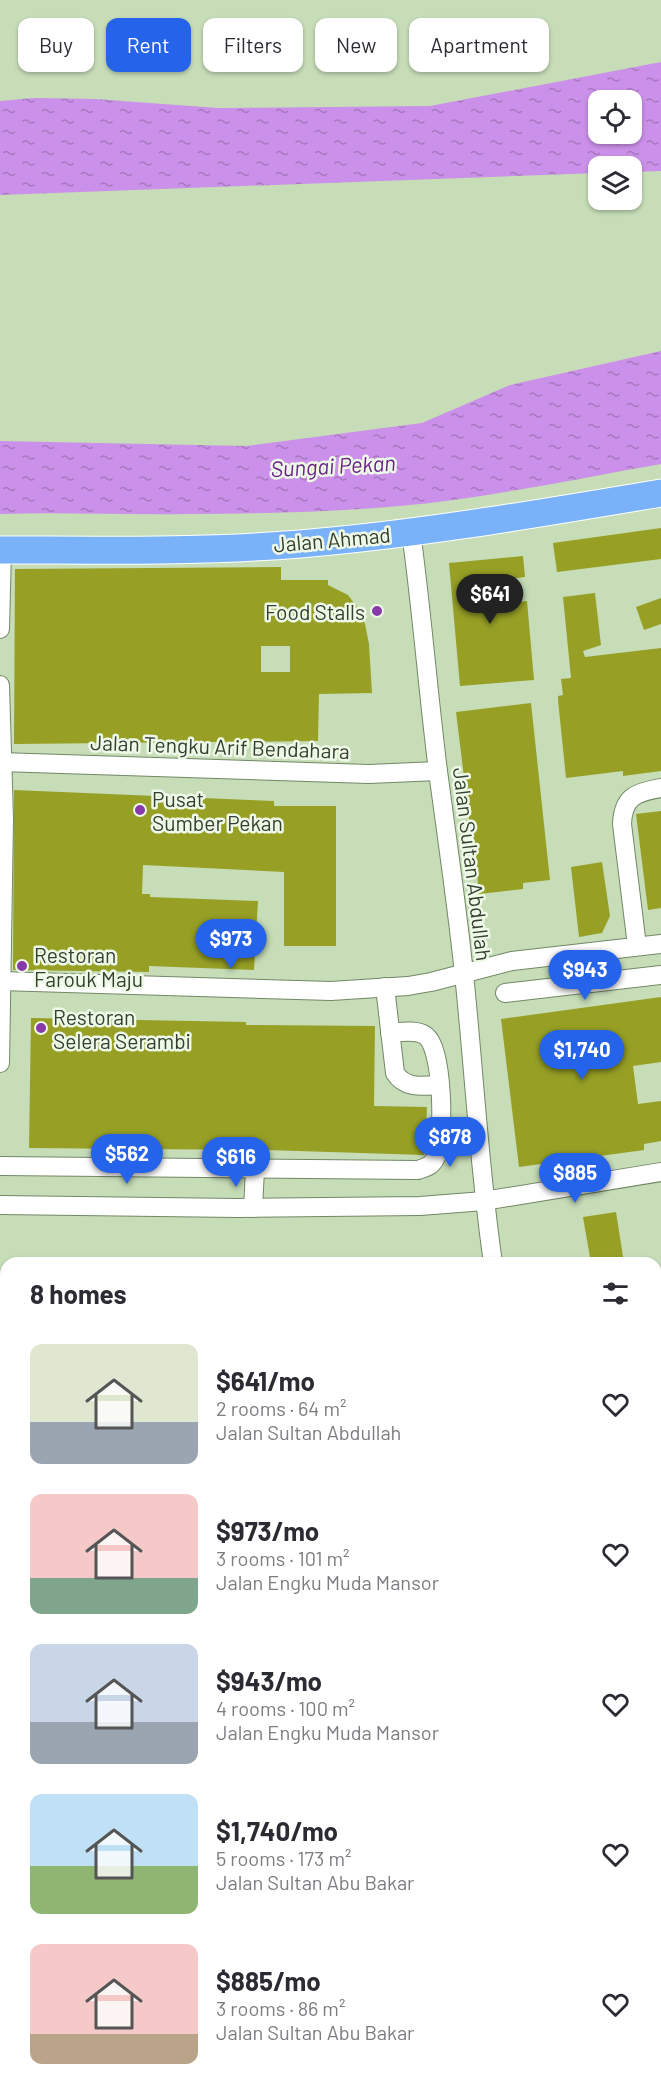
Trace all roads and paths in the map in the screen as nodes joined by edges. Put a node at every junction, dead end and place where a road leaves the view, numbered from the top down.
1 (661, 493) edge
2 (411, 532) junction
3 (1, 550) edge
4 (0, 629) edge
5 (0, 685) edge
6 (1, 762) edge
7 (438, 771) junction
8 (661, 788) edge
9 (661, 944) edge
10 (637, 946) junction
11 (551, 956) junction
12 (464, 973) junction
13 (661, 975) edge
14 (1, 981) edge
15 (555, 986) junction
16 (385, 987) junction
17 (505, 993) dead end
18 (390, 1033) junction
19 (0, 1064) edge
20 (439, 1085) junction
21 (0, 1166) edge
22 (255, 1170) junction
23 (661, 1172) edge
24 (484, 1202) junction
25 (0, 1206) edge
26 (253, 1208) junction
27 (492, 1257) edge

1 - 2 highway, Jalan Ahmad
2 - 3 highway, Jalan Ahmad
2 - 7 street, Jalan Sultan Abdullah
3 - 4 street
5 - 6 street
6 - 7 street, Jalan Tengku Arif Bendahara
6 - 14 street
7 - 12 street, Jalan Sultan Abdullah
8 - 10 street
9 - 10 street
10 - 11 street
11 - 12 street
11 - 15 street
12 - 16 street
12 - 24 street, Jalan Sultan Abdullah
13 - 15 street
14 - 16 street
14 - 19 street
15 - 17 street
16 - 18 street
18 - 20 street
18 - 20 street
20 - 22 street
21 - 22 street
22 - 26 street
23 - 24 street
24 - 26 street
24 - 27 street, Jalan Sultan Abdullah
25 - 26 street

